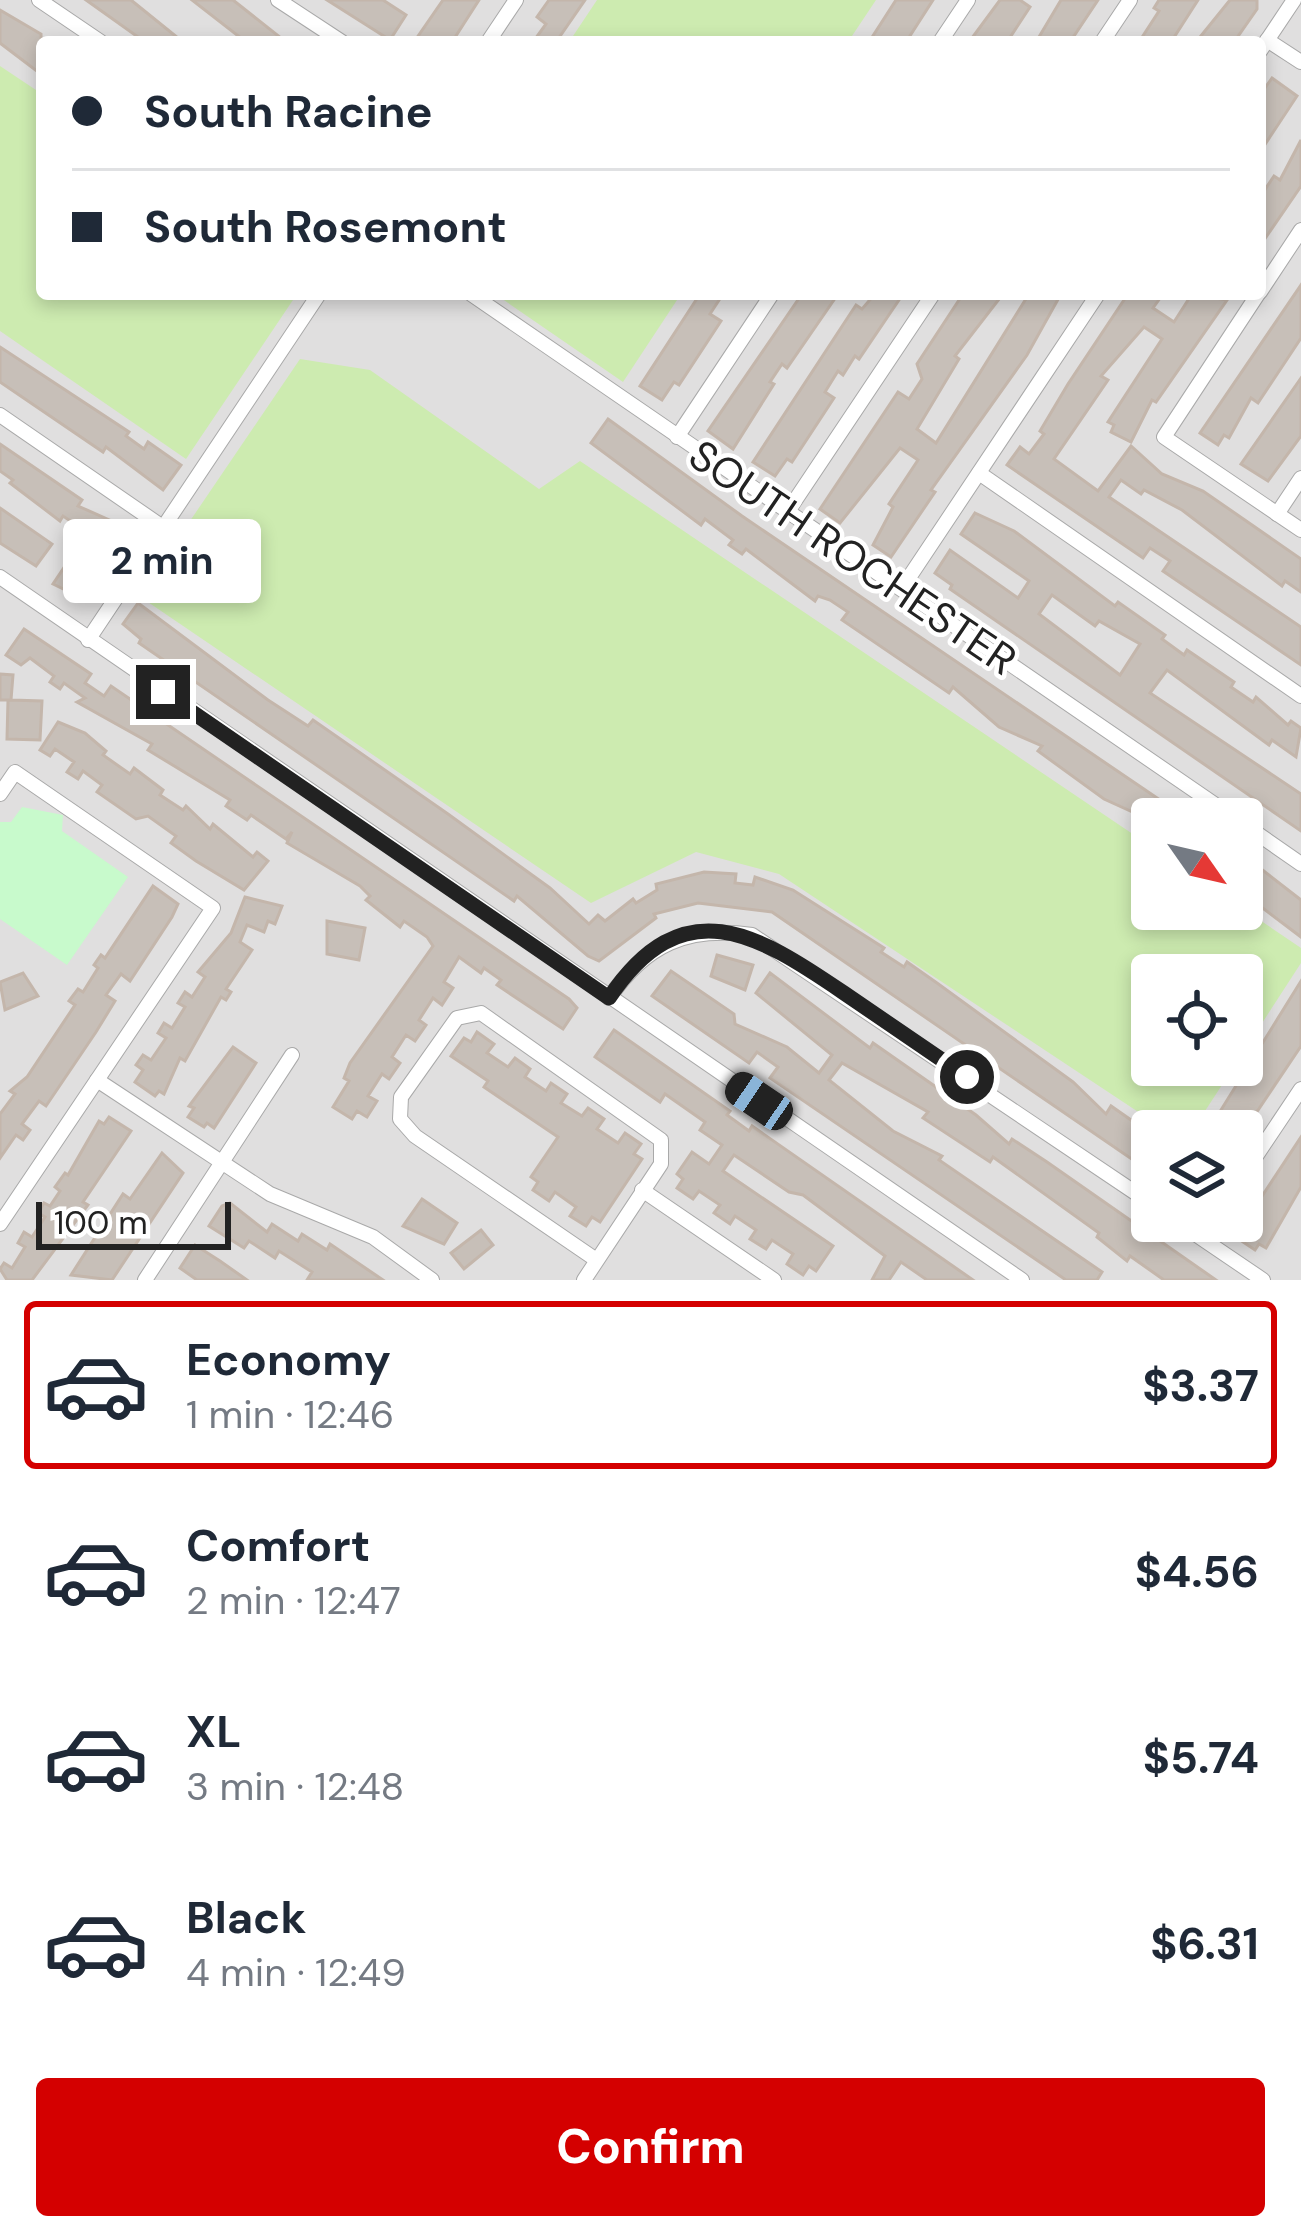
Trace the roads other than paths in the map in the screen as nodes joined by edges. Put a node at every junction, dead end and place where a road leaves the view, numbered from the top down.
1 (39, 0) edge
2 (278, 0) edge
3 (516, 0) edge
4 (968, 0) edge
5 (1130, 0) edge
6 (1294, 0) edge
7 (91, 36) edge
8 (333, 36) edge
9 (492, 36) edge
10 (944, 36) edge
11 (1106, 36) edge
12 (1266, 42) edge
13 (1266, 46) edge
14 (1301, 62) edge
15 (1301, 230) edge
16 (1266, 282) edge
17 (315, 300) edge
18 (480, 300) edge
19 (768, 300) edge
20 (929, 300) edge
21 (1094, 300) edge
22 (1254, 300) edge
23 (0, 415) edge
24 (677, 437) junction
25 (979, 473) junction
26 (1301, 478) edge
27 (788, 511) junction
28 (1277, 514) junction
29 (164, 528) junction
30 (1301, 530) edge
31 (0, 577) edge
32 (902, 588) junction
33 (88, 640) junction
34 (1301, 696) edge
35 (0, 794) edge
36 (1206, 798) edge
37 (1263, 838) edge
38 (1301, 864) edge
39 (609, 998) junction
40 (292, 1055) dead end
41 (97, 1080) junction
42 (1301, 1089) edge
43 (1263, 1146) edge
44 (220, 1163) junction
45 (642, 1190) junction
46 (1131, 1190) edge
47 (0, 1224) edge
48 (1207, 1242) edge
49 (595, 1258) junction
50 (751, 1274) edge
51 (145, 1280) edge
52 (432, 1280) edge
53 (584, 1280) edge
54 (774, 1280) edge
55 (1022, 1280) edge
56 (1263, 1280) edge

1 - 7 street
2 - 8 street
3 - 9 street
4 - 10 street
5 - 11 street
6 - 12 street
13 - 14 street
15 - 16 street
17 - 29 street
18 - 24 street, SOUTH ROCHESTER
19 - 24 street
20 - 27 street
21 - 25 street
22 - 28 street
23 - 29 street
24 - 27 street, SOUTH ROCHESTER
25 - 32 street
25 - 34 street
26 - 28 street
27 - 32 street, SOUTH ROCHESTER
28 - 30 street
29 - 33 street
31 - 33 street
32 - 36 street, SOUTH ROCHESTER
33 - 39 street
35 - 41 street
37 - 38 street, SOUTH ROCHESTER
39 - 46 street
39 - 55 street
40 - 44 street
41 - 44 street
41 - 47 street
42 - 43 street
44 - 51 street
44 - 52 street
45 - 49 street
45 - 49 street
45 - 50 street
48 - 56 street
49 - 53 street
50 - 54 street

